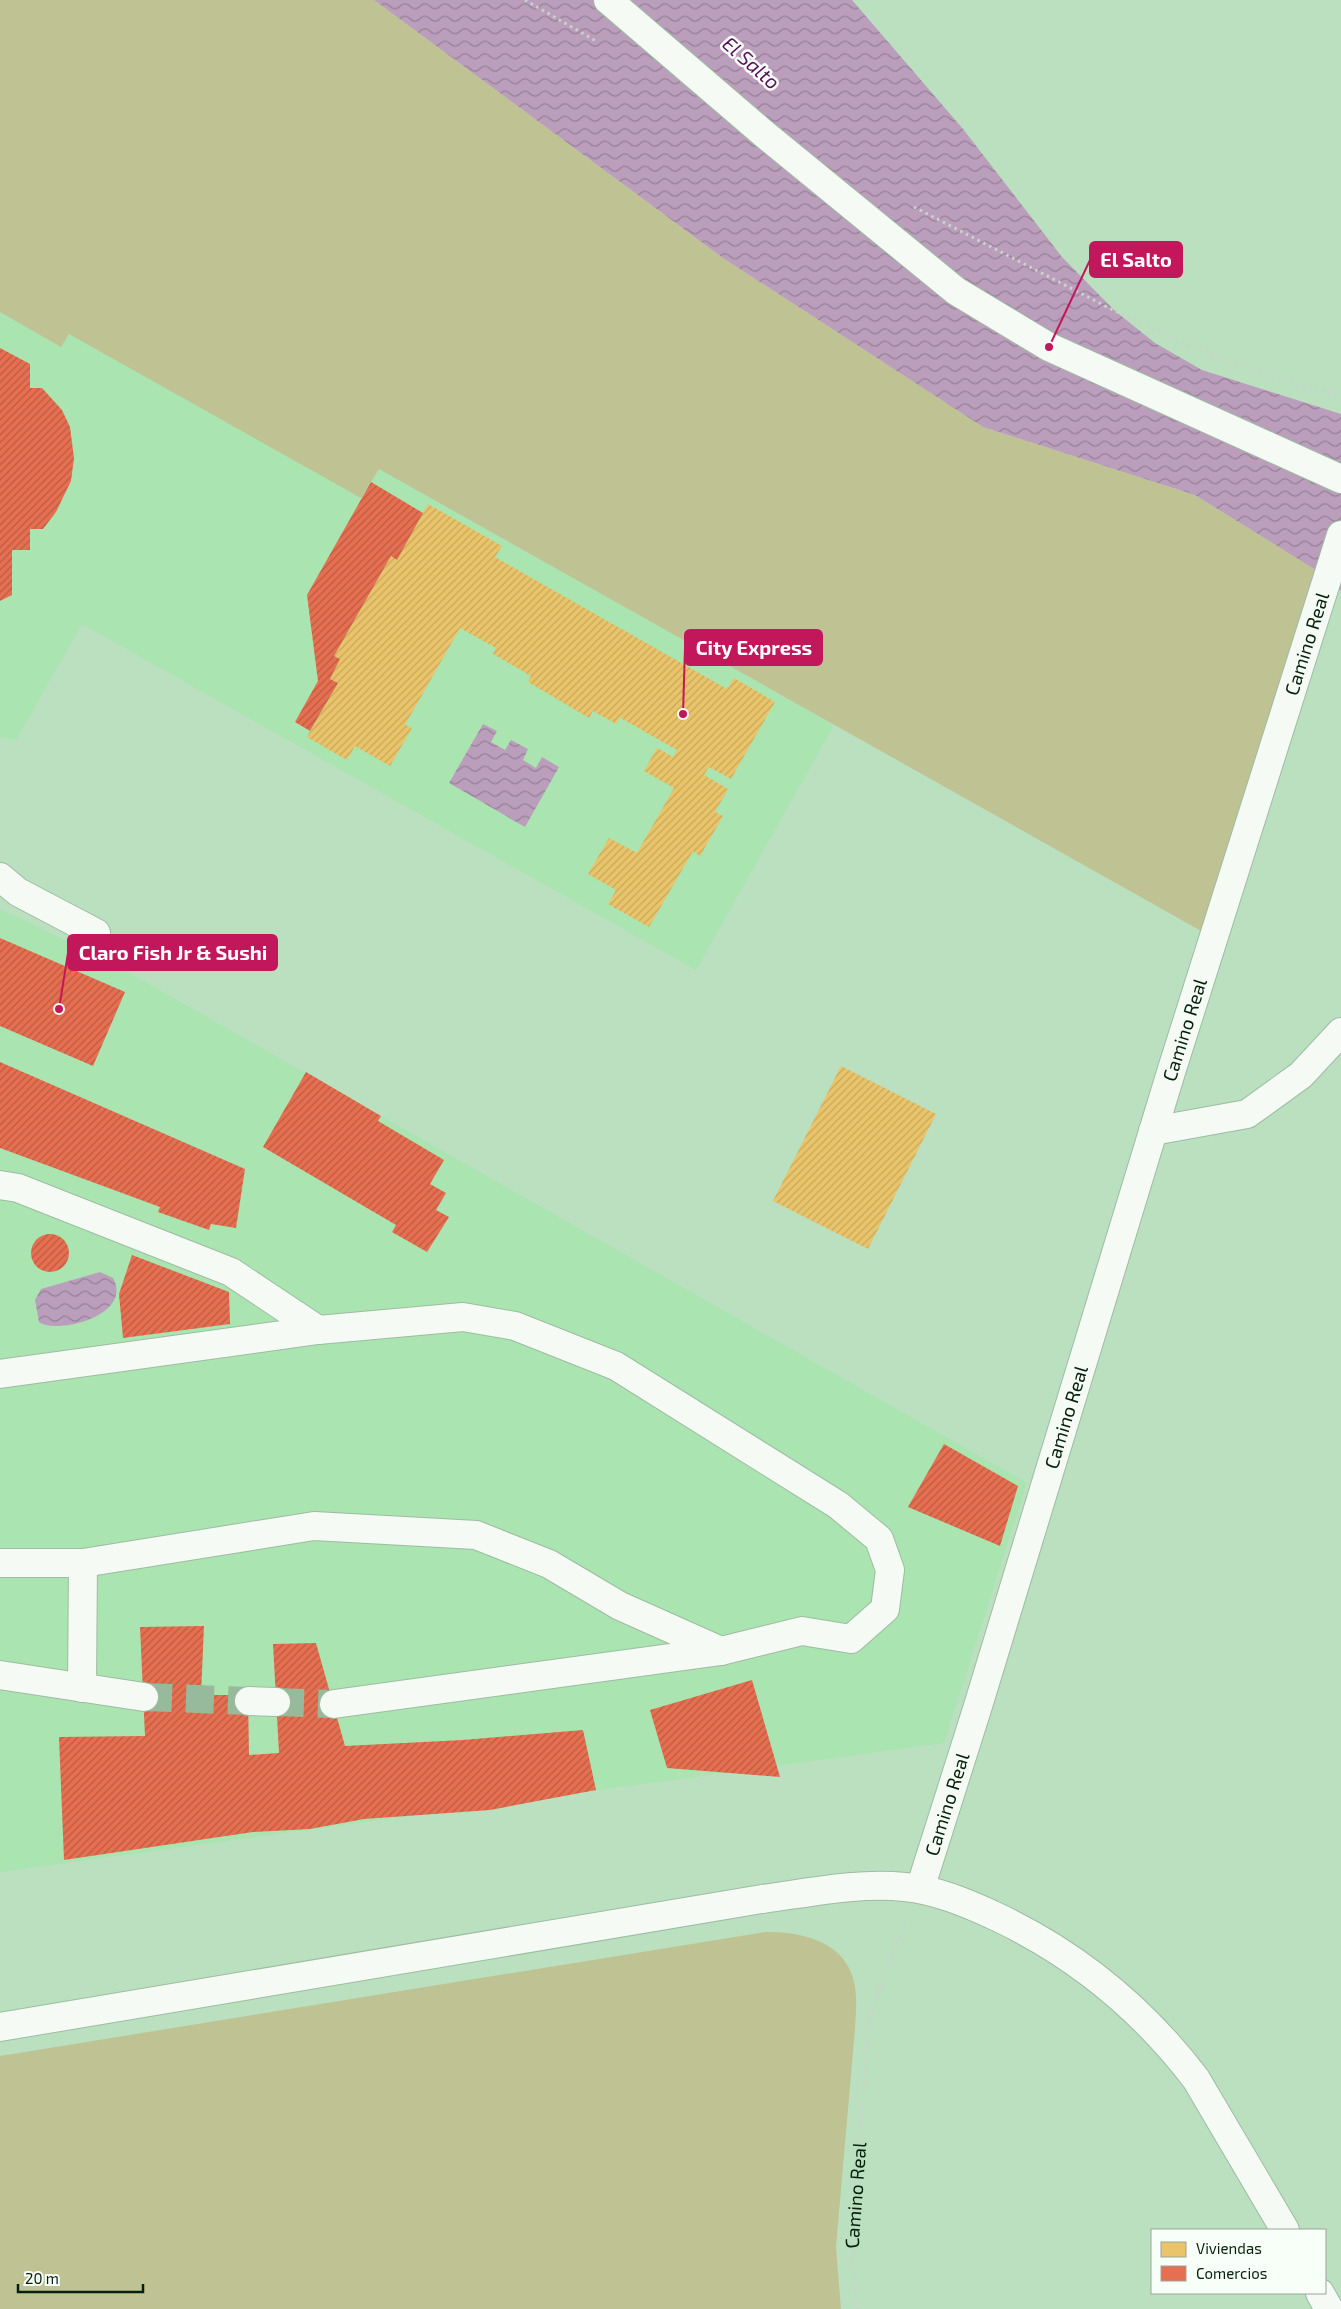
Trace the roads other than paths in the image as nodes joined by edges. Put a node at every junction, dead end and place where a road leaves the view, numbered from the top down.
1 (608, 0) edge
2 (1341, 479) edge
3 (1341, 535) edge
4 (0, 877) edge
5 (96, 933) dead end
6 (1341, 1032) edge
7 (1153, 1132) junction
8 (0, 1185) edge
9 (318, 1330) junction
10 (0, 1374) edge
11 (0, 1563) edge
12 (83, 1563) junction
13 (721, 1652) junction
14 (0, 1675) edge
15 (82, 1688) junction
16 (144, 1697) tunnel mouth
17 (249, 1701) tunnel mouth
18 (276, 1702) tunnel mouth
19 (334, 1704) tunnel mouth
20 (920, 1889) junction
21 (0, 2027) edge
22 (1284, 2229) edge
23 (1321, 2294) edge
24 (1329, 2309) edge

1 - 2 street
3 - 7 street, Camino Real
4 - 5 street
6 - 7 street
7 - 20 street, Camino Real
8 - 9 street
9 - 10 street
9 - 13 street
11 - 12 street
12 - 13 street
12 - 15 street
13 - 19 street
14 - 15 street
15 - 16 street
17 - 18 street
20 - 21 street
20 - 22 street
23 - 24 street

